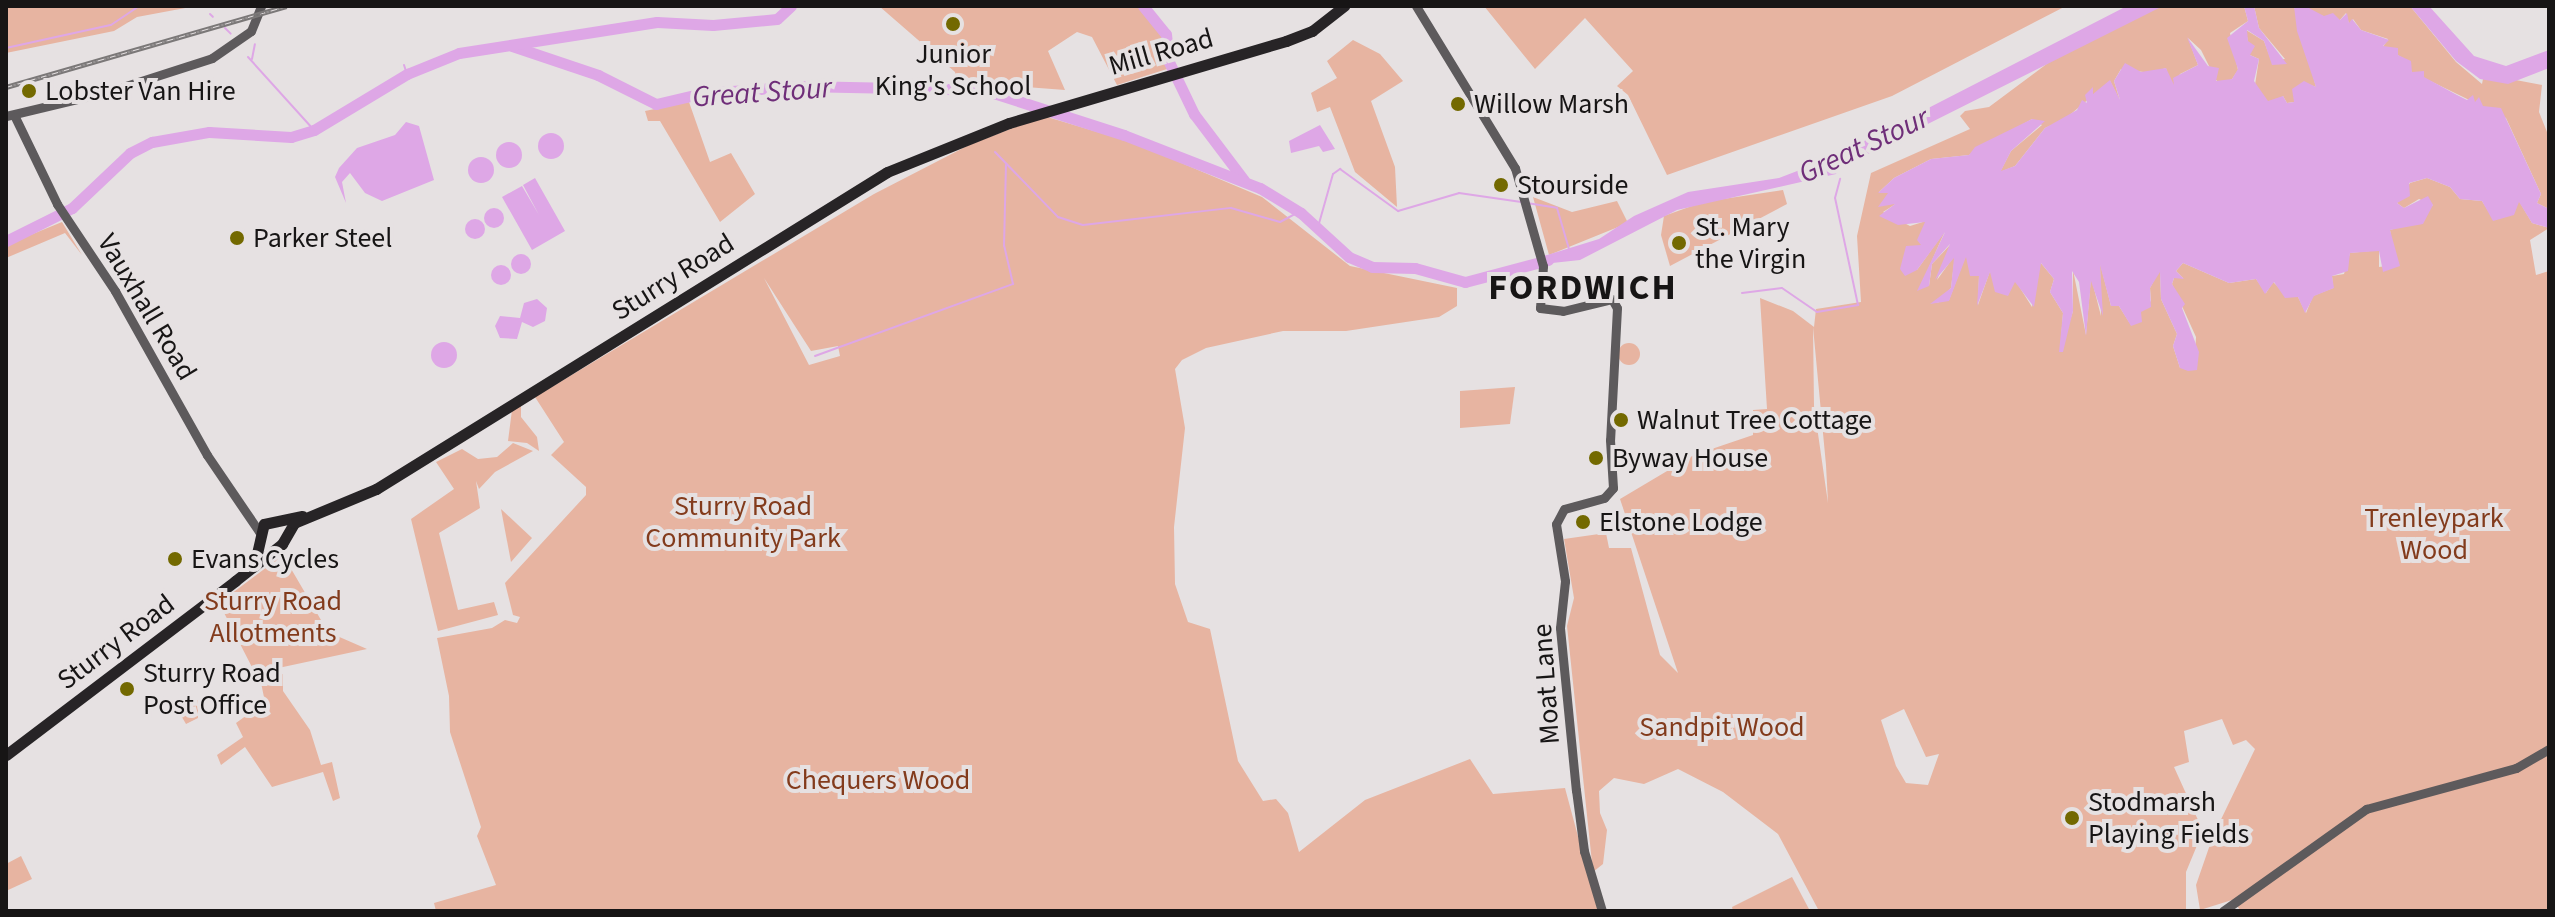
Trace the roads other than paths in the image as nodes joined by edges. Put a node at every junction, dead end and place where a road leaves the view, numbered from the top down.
1 (1344, 6) edge
2 (1416, 6) edge
3 (261, 10) edge
4 (1075, 102) joint
5 (10, 116) edge
6 (308, 516) junction
7 (265, 530) junction
8 (286, 532) junction
9 (277, 547) junction
10 (253, 566) junction
11 (2549, 749) edge
12 (6, 755) edge
13 (1602, 911) edge
14 (2223, 911) edge

1 - 4 highway, Mill Road
2 - 13 street, Moat Lane
3 - 5 street
4 - 6 highway, Sturry Road
5 - 7 street, Vauxhall Road
6 - 7 highway, Sturry Road
6 - 8 highway, Sturry Road
7 - 8 highway
7 - 9 highway
7 - 10 highway
8 - 9 highway, Sturry Road
9 - 10 highway, Sturry Road
10 - 12 highway, Sturry Road
11 - 14 street

